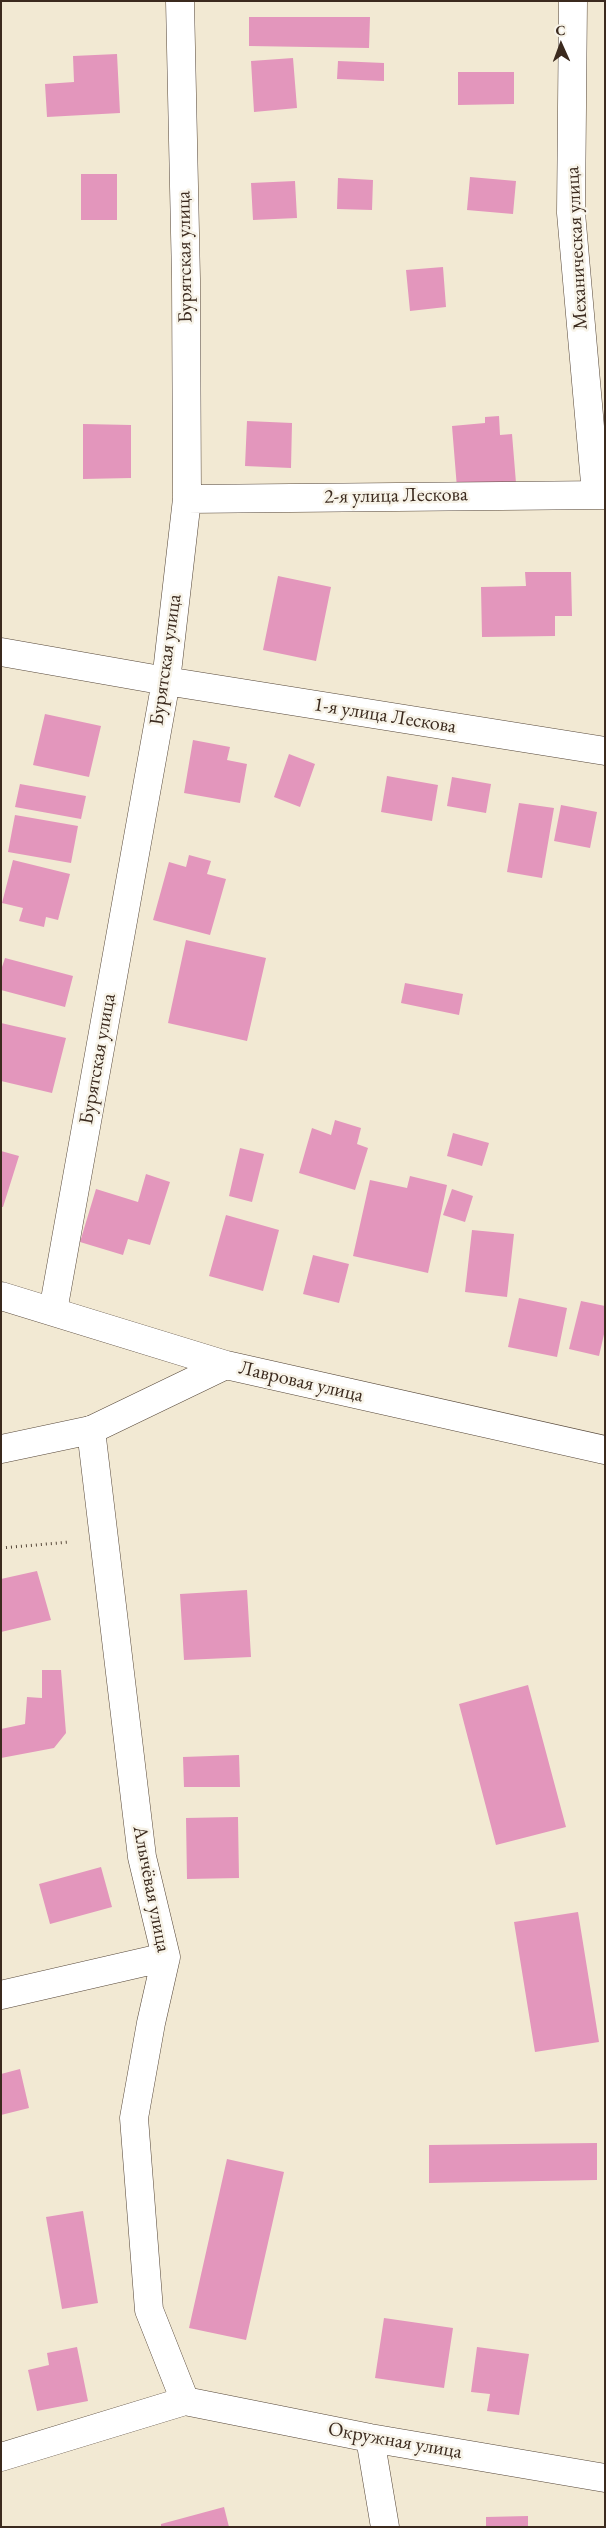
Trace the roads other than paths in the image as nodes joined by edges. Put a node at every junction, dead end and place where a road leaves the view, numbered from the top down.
1 (180, 1) edge
2 (573, 1) edge
3 (601, 494) edge
4 (187, 499) junction
5 (1, 652) edge
6 (166, 681) junction
7 (605, 751) edge
8 (1, 1296) edge
9 (53, 1311) junction
10 (226, 1366) junction
11 (91, 1430) junction
12 (1, 1449) edge
13 (605, 1450) edge
14 (166, 1957) junction
15 (1, 1995) edge
16 (185, 2401) junction
17 (370, 2438) junction
18 (1, 2457) edge
19 (605, 2478) edge
20 (385, 2527) edge

1 - 4 street, Бурятская улица
2 - 3 street, Механическая улица
3 - 4 street, 2-я улица Лескова
4 - 6 street, Бурятская улица
5 - 6 street, 1-я улица Лескова
6 - 7 street, 1-я улица Лескова
6 - 9 street, Бурятская улица
8 - 9 street, Лавровая улица
9 - 10 street, Лавровая улица
10 - 11 street
10 - 13 street, Лавровая улица
11 - 12 street
11 - 14 street, Алычёвая улица
14 - 15 street
14 - 16 street, Алычёвая улица
16 - 17 street, Окружная улица
16 - 18 street
17 - 19 street, Окружная улица
17 - 20 street

